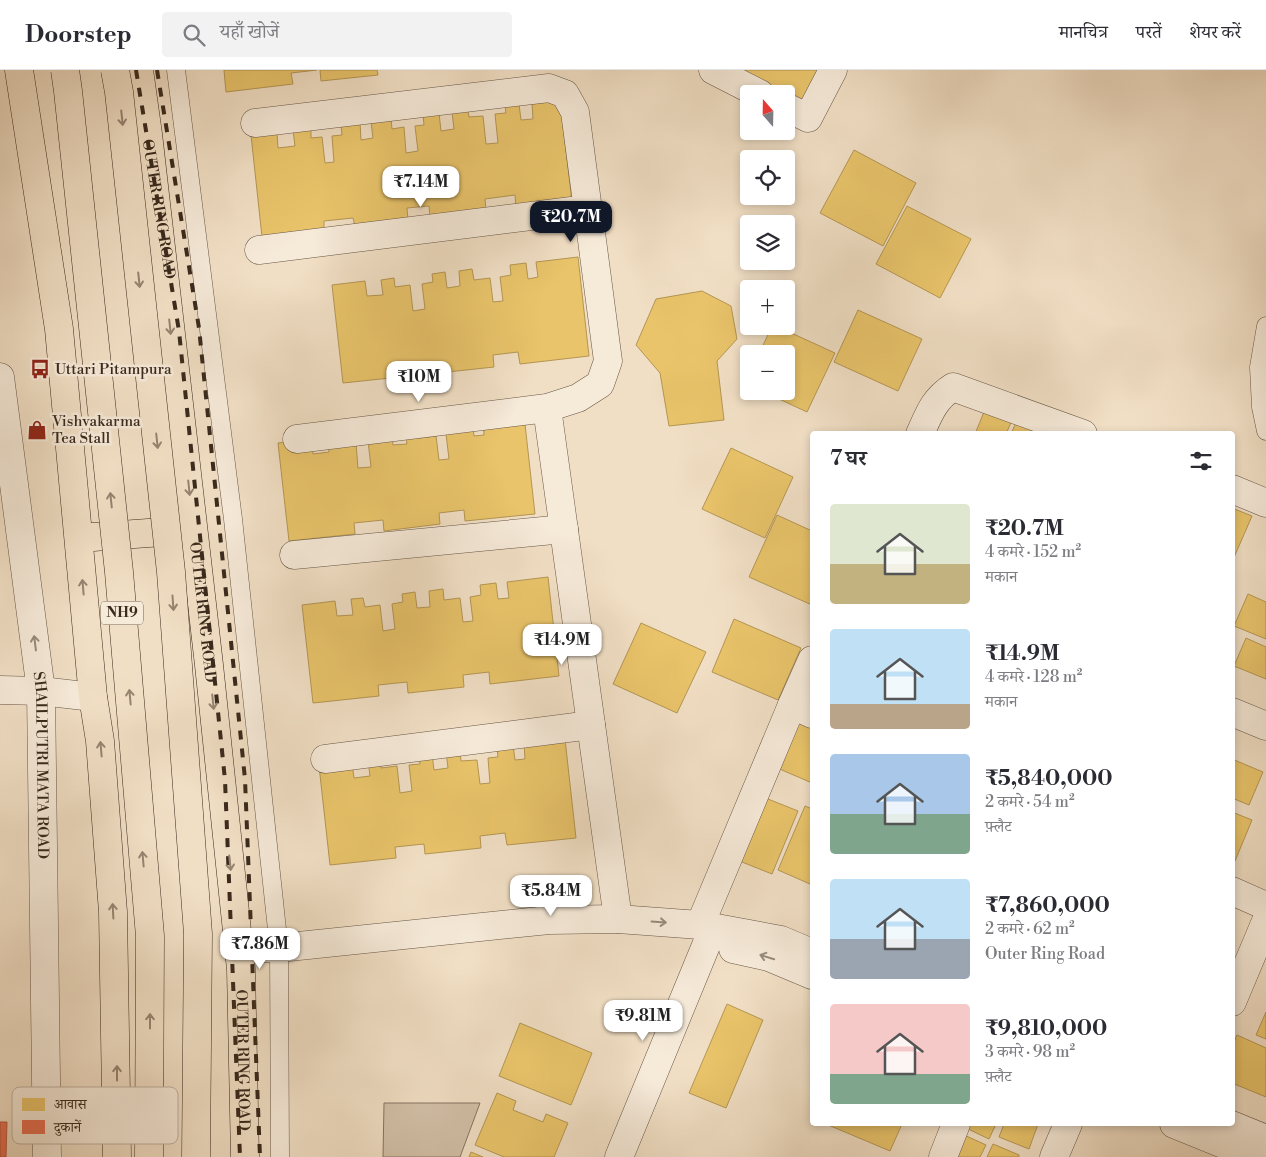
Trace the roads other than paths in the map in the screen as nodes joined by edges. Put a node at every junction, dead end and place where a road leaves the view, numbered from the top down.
1 (19, 70) edge
2 (65, 70) edge
3 (115, 70) edge
4 (139, 70) edge
5 (176, 70) edge
6 (713, 70) edge
7 (833, 70) edge
8 (507, 82) edge
9 (742, 85) edge
10 (795, 112) edge
11 (255, 124) dead end
12 (588, 209) junction
13 (259, 250) dead end
14 (1266, 326) edge
15 (0, 377) edge
16 (547, 408) junction
17 (921, 431) edge
18 (1075, 431) edge
19 (1266, 431) edge
20 (297, 439) dead end
21 (1235, 490) edge
22 (1266, 503) edge
23 (564, 529) junction
24 (193, 530) junction
25 (79, 538) junction
26 (294, 556) dead end
27 (810, 670) edge
28 (0, 690) edge
29 (41, 691) junction
30 (93, 697) junction
31 (802, 709) edge
32 (1235, 713) edge
33 (591, 726) junction
34 (1266, 726) edge
35 (325, 759) dead end
36 (1235, 892) edge
37 (1266, 906) edge
38 (618, 919) junction
39 (1266, 921) edge
40 (704, 934) junction
41 (810, 952) edge
42 (279, 956) junction
43 (240, 959) junction
44 (810, 974) edge
45 (1235, 995) edge
46 (46, 1087) edge
47 (116, 1087) edge
48 (149, 1087) edge
49 (955, 1126) edge
50 (1067, 1126) edge
51 (1180, 1126) edge
52 (1234, 1126) edge
53 (1266, 1139) edge
54 (47, 1144) edge
55 (117, 1144) edge
56 (149, 1144) edge
57 (47, 1157) edge
58 (117, 1157) edge
59 (149, 1157) edge
60 (196, 1157) edge
61 (245, 1157) edge
62 (280, 1157) edge
63 (619, 1157) edge
64 (943, 1157) edge
65 (1054, 1157) edge
66 (1255, 1157) edge

1 - 25 main road
48 -> 2 main road, NH9, bridge
3 -> 60 main road, OUTER RING ROAD, bridge
4 -> 24 main road, OUTER RING ROAD
5 - 42 lane
6 - 9 street
7 - 10 street
8 - 11 street
8 - 12 street
12 - 13 street
12 - 16 street
14 - 19 lane
29 -> 15 street, SHAILPUTRI MATA ROAD
16 - 20 street
16 - 23 street
17 - 18 street
21 - 22 street
23 - 26 street
23 - 33 street
24 - 25 main road
24 -> 43 main road, OUTER RING ROAD
30 -> 25 main road
27 - 31 street
28 - 29 street
29 - 30 street
29 - 46 street, SHAILPUTRI MATA ROAD
47 -> 30 main road
31 - 40 street
32 - 34 street
33 - 35 street
33 - 38 street
36 - 37 street
38 -> 40 street
38 - 42 street
39 - 45 street
40 - 41 street
40 - 42 street
44 -> 40 street
40 - 63 street
42 - 43 street
42 - 62 lane
43 - 61 main road, OUTER RING ROAD
49 - 64 street
50 - 65 street
51 - 66 street
52 - 53 street
54 - 57 street, SHAILPUTRI MATA ROAD
58 -> 55 main road
59 -> 56 main road, NH9, bridge

